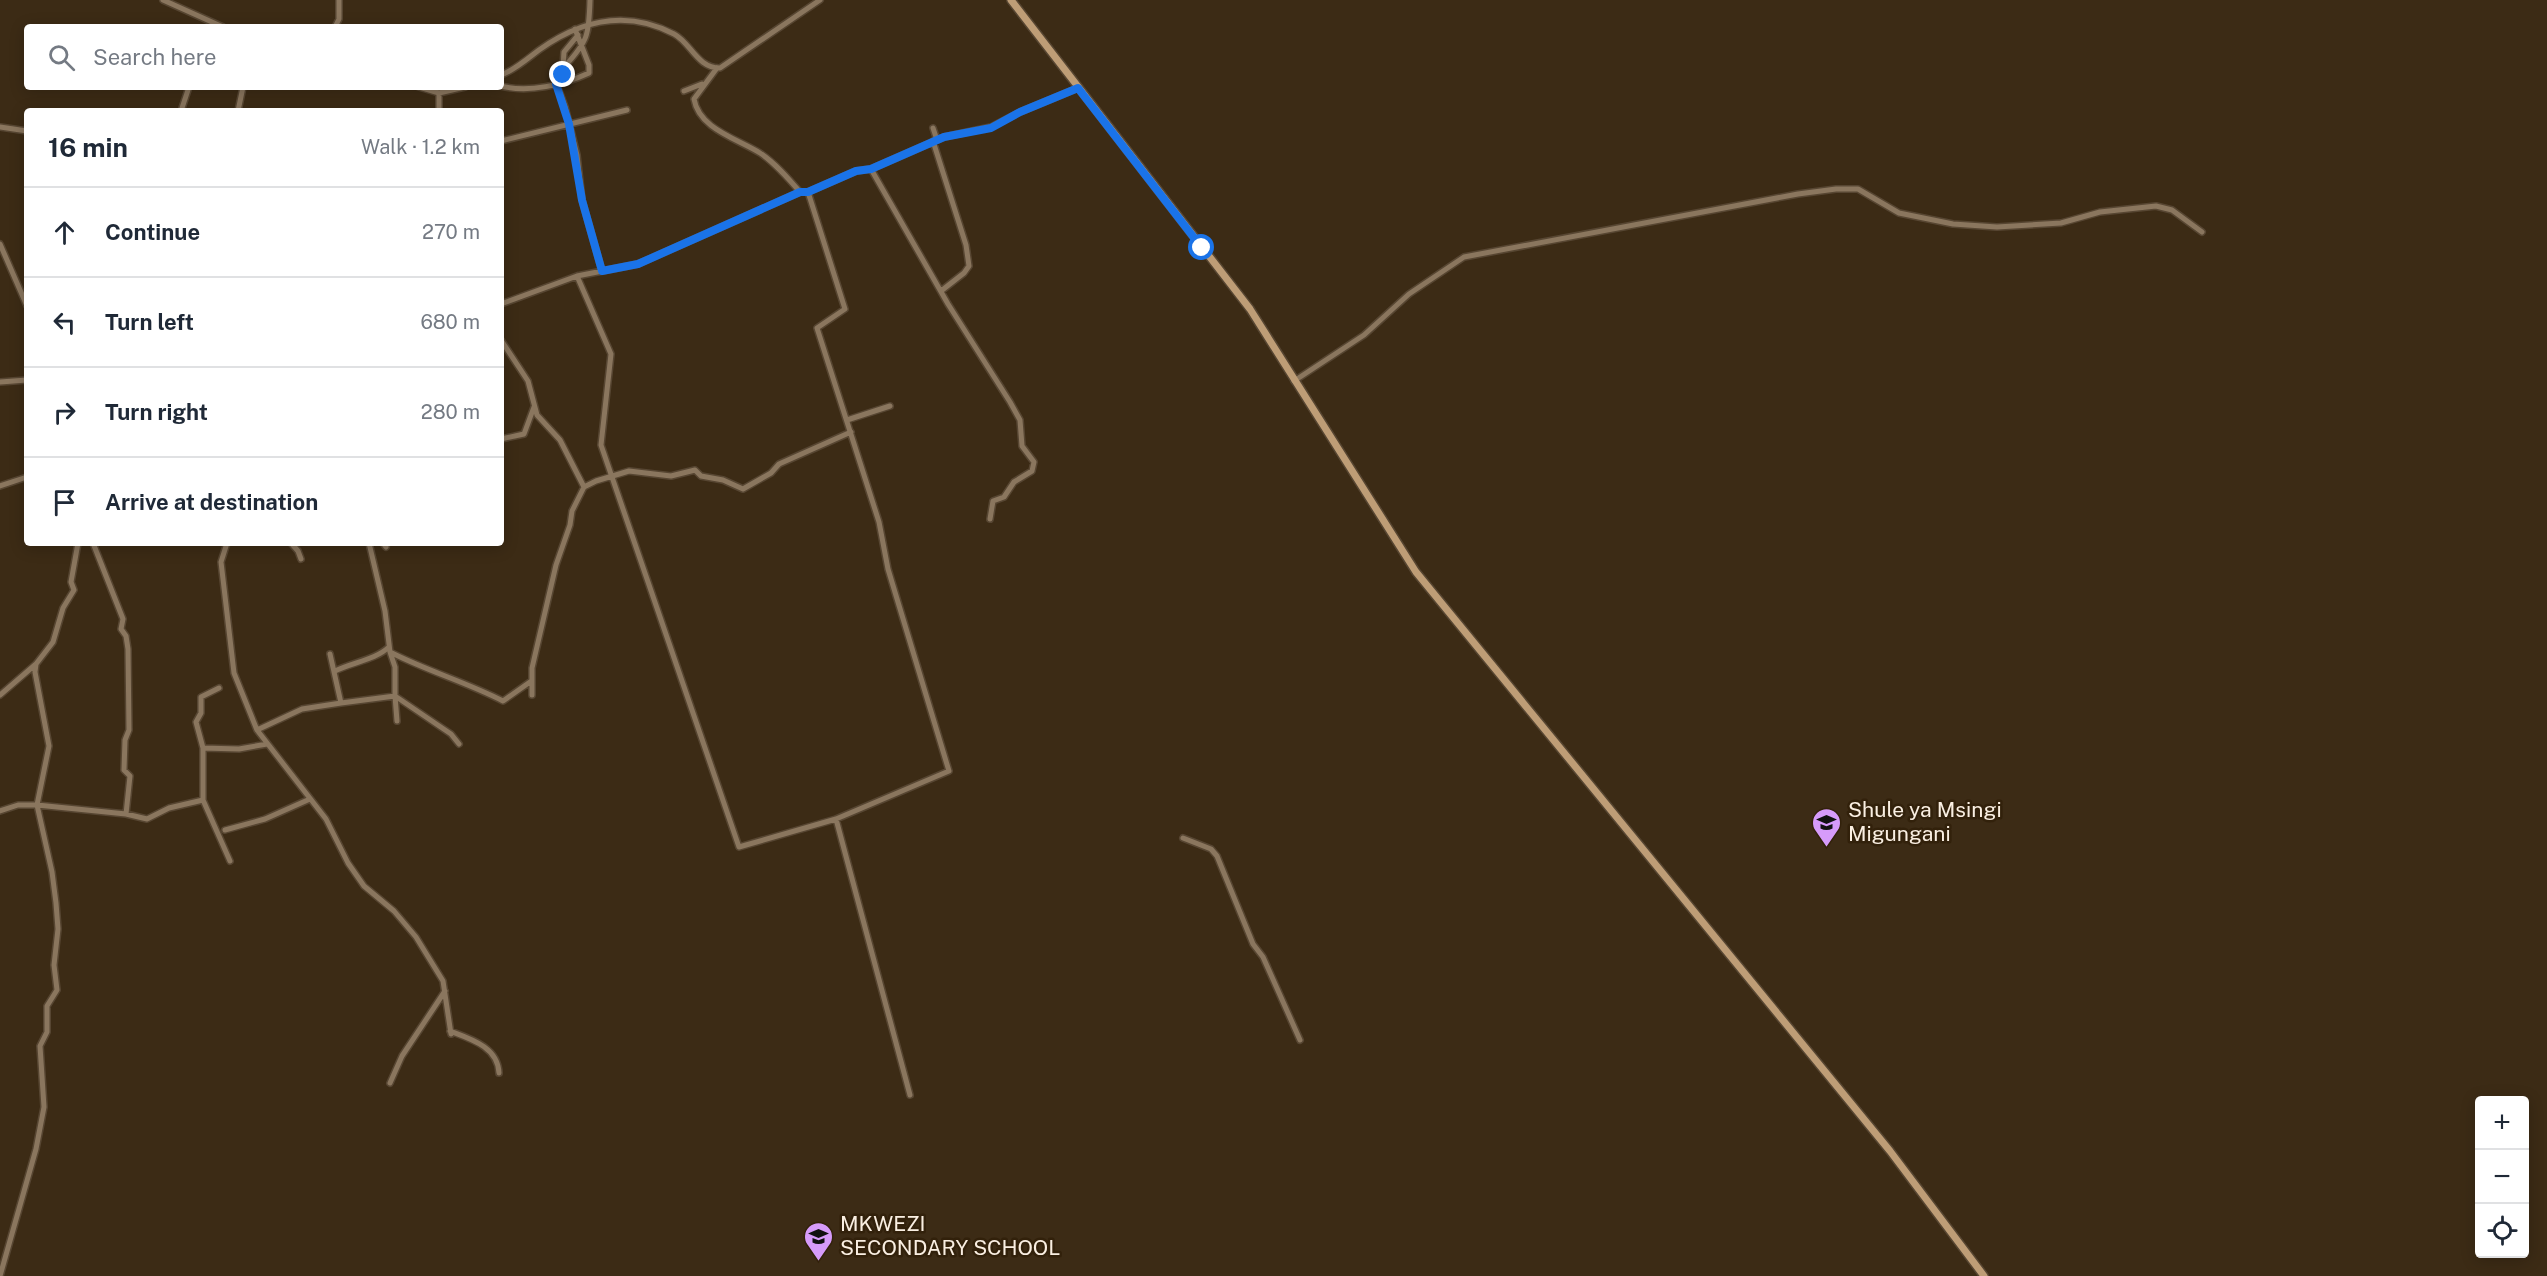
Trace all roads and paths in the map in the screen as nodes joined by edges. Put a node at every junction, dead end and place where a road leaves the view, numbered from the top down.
1 (163, 0) edge
2 (339, 0) edge
3 (590, 0) edge
4 (820, 0) edge
5 (1011, 0) edge
6 (210, 24) edge
7 (336, 24) edge
8 (588, 26) junction
9 (577, 32) junction
10 (582, 48) junction
11 (565, 66) junction
12 (717, 68) junction
13 (504, 73) edge
14 (562, 81) junction
15 (556, 84) junction
16 (704, 84) junction
17 (504, 87) edge
18 (1078, 88) junction
19 (188, 90) edge
20 (242, 90) edge
21 (429, 90) edge
22 (452, 90) edge
23 (684, 91) dead end
24 (439, 93) junction
25 (182, 108) edge
26 (239, 108) edge
27 (439, 108) edge
28 (627, 110) dead end
29 (569, 124) junction
30 (0, 127) edge
31 (933, 128) dead end
32 (24, 131) edge
33 (504, 140) edge
34 (935, 140) junction
35 (871, 169) junction
36 (800, 192) junction
37 (808, 192) junction
38 (2202, 232) dead end
39 (0, 244) edge
40 (602, 271) junction
41 (577, 276) junction
42 (941, 291) junction
43 (24, 299) edge
44 (504, 303) edge
45 (504, 345) edge
46 (24, 380) edge
47 (1294, 381) junction
48 (0, 382) edge
49 (534, 406) junction
50 (890, 406) dead end
51 (847, 420) junction
52 (850, 432) junction
53 (504, 438) edge
54 (612, 476) junction
55 (24, 478) edge
56 (0, 486) edge
57 (584, 487) junction
58 (990, 519) dead end
59 (77, 546) edge
60 (94, 546) edge
61 (226, 546) edge
62 (294, 546) edge
63 (371, 546) edge
64 (301, 559) dead end
65 (390, 650) junction
66 (330, 654) dead end
67 (36, 664) junction
68 (335, 671) junction
69 (530, 682) junction
70 (219, 688) dead end
71 (0, 695) edge
72 (532, 695) dead end
73 (395, 696) junction
74 (341, 703) junction
75 (397, 721) dead end
76 (257, 730) junction
77 (267, 744) junction
78 (459, 744) dead end
79 (203, 748) junction
80 (310, 799) junction
81 (203, 800) junction
82 (37, 806) junction
83 (0, 811) edge
84 (126, 813) junction
85 (836, 819) junction
86 (225, 830) dead end
87 (1183, 838) dead end
88 (230, 861) dead end
89 (445, 991) junction
90 (1300, 1040) dead end
91 (499, 1073) dead end
92 (390, 1083) dead end
93 (910, 1095) dead end
94 (0, 1276) edge
95 (1984, 1276) edge

1 - 6 street
2 - 7 street
3 - 8 street
4 - 12 street
5 - 18 main road
8 - 9 street
8 - 10 street
8 - 12 street
9 - 10 street
9 - 11 street
9 - 13 street
10 - 11 street
10 - 14 street
11 - 14 street
12 - 16 street
14 - 15 street
15 - 17 street
15 - 29 street
16 - 23 street
16 - 36 street
18 - 34 street
18 - 47 main road
19 - 25 street
20 - 26 street
21 - 24 street
22 - 24 street
24 - 27 street
28 - 29 street
29 - 33 street
29 - 40 street
30 - 32 street
31 - 34 street
34 - 35 street
34 - 42 street
35 - 37 street
35 - 42 street
36 - 37 street
36 - 40 street
37 - 51 street
38 - 47 street
39 - 43 street
40 - 41 street
41 - 44 street
41 - 54 street
42 - 58 street
45 - 49 street
46 - 48 street
47 - 95 main road
49 - 53 street
49 - 57 street
50 - 51 street
51 - 52 street
52 - 54 street
52 - 85 street
54 - 57 street
54 - 85 street
55 - 56 street
57 - 69 street
59 - 67 street
60 - 84 street
61 - 76 street
62 - 64 street
63 - 65 street
65 - 68 street
65 - 69 street
65 - 73 street
66 - 68 street
67 - 71 street
67 - 82 street
68 - 74 street
69 - 72 street
70 - 79 street
73 - 74 street
73 - 75 street
73 - 78 street
74 - 76 street
76 - 77 street
77 - 79 street
77 - 80 street
79 - 81 street
80 - 86 street
80 - 89 street
81 - 84 street
81 - 88 street
82 - 83 street
82 - 84 street
82 - 94 street
85 - 93 street
87 - 90 street
89 - 91 street
89 - 92 street

